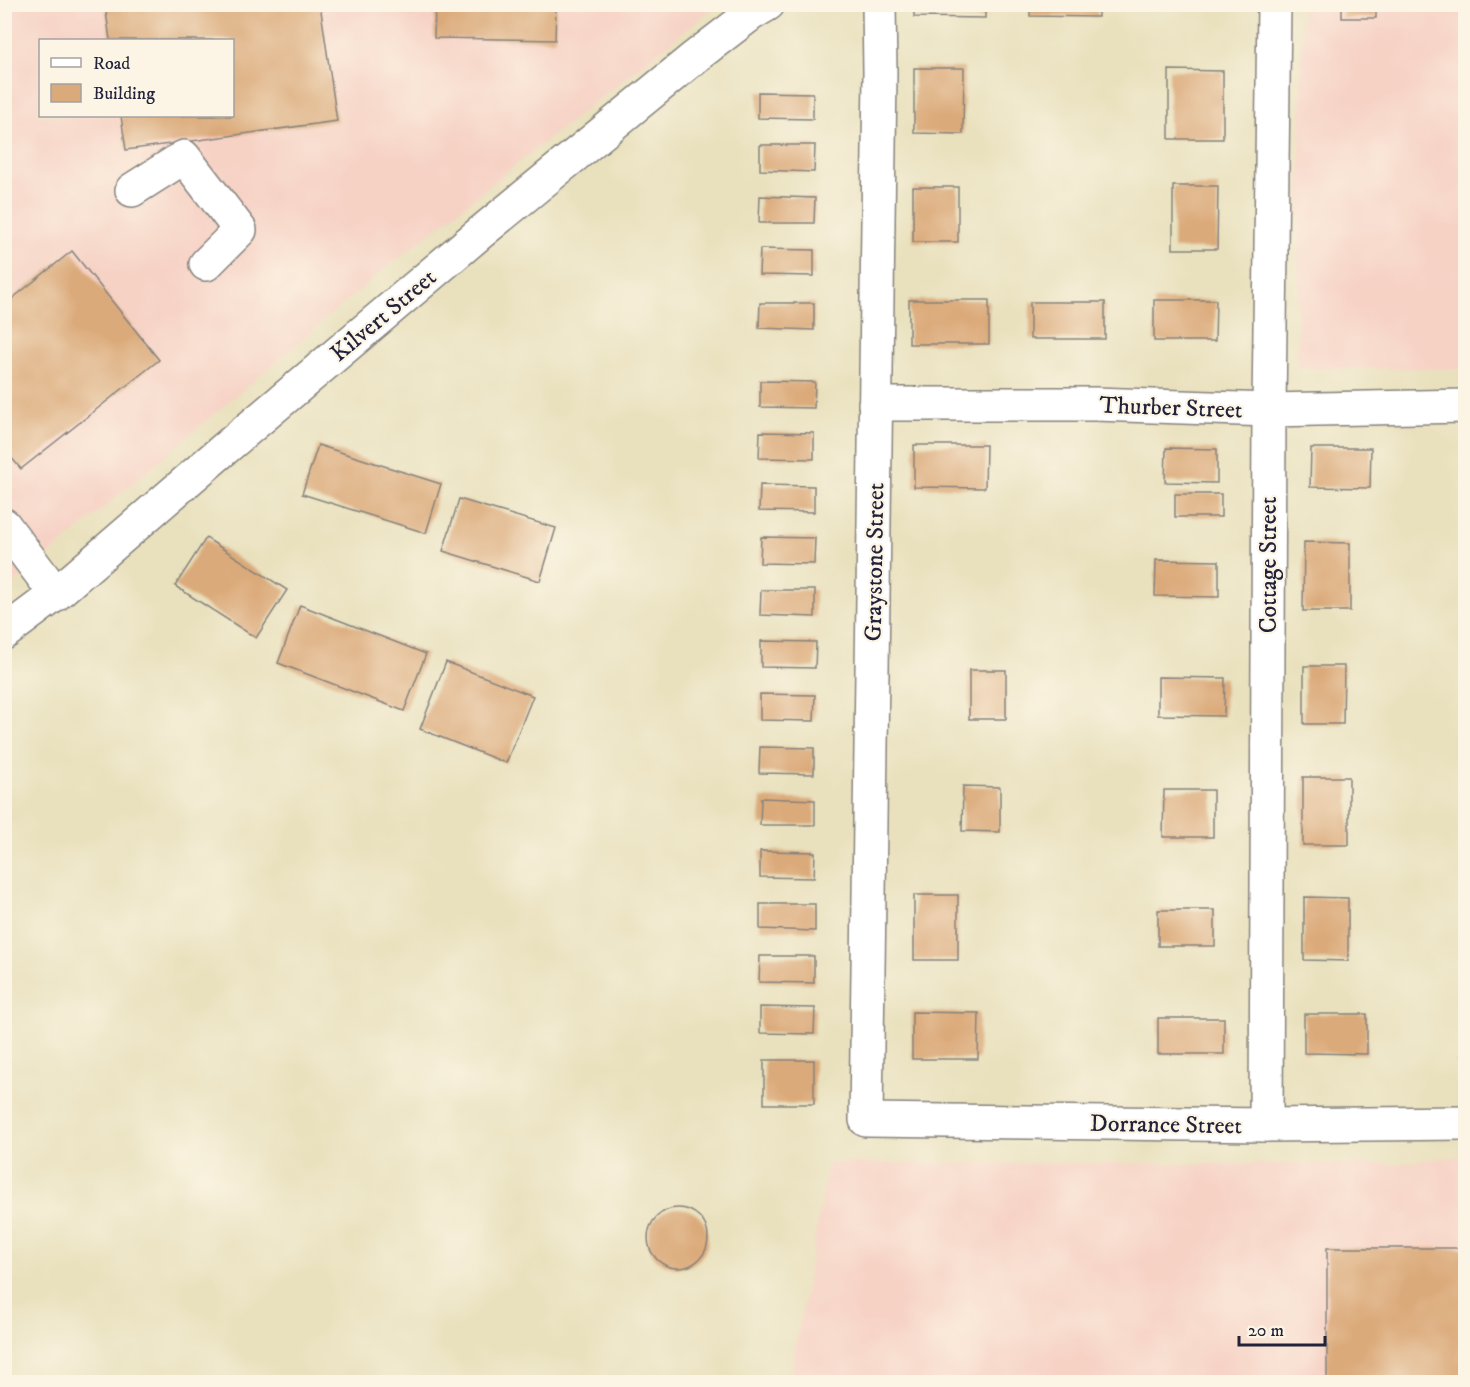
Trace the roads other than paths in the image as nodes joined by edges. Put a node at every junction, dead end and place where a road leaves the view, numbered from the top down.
1 (768, 4) edge
2 (879, 4) edge
3 (1274, 4) edge
4 (132, 190) dead end
5 (206, 264) dead end
6 (875, 404) junction
7 (1466, 406) edge
8 (1269, 410) junction
9 (4, 525) edge
10 (56, 594) junction
11 (4, 633) edge
12 (866, 1120) joint
13 (1466, 1123) edge
14 (1266, 1125) junction

1 - 10 street, Kilvert Street
2 - 6 street, Graystone Street
3 - 8 street, Cottage Street
4 - 5 street
6 - 8 street, Thurber Street
6 - 12 street, Graystone Street
7 - 8 street, Thurber Street
8 - 14 street, Cottage Street
9 - 10 street
10 - 11 street, Kilvert Street
12 - 14 street, Dorrance Street
13 - 14 street, Dorrance Street

